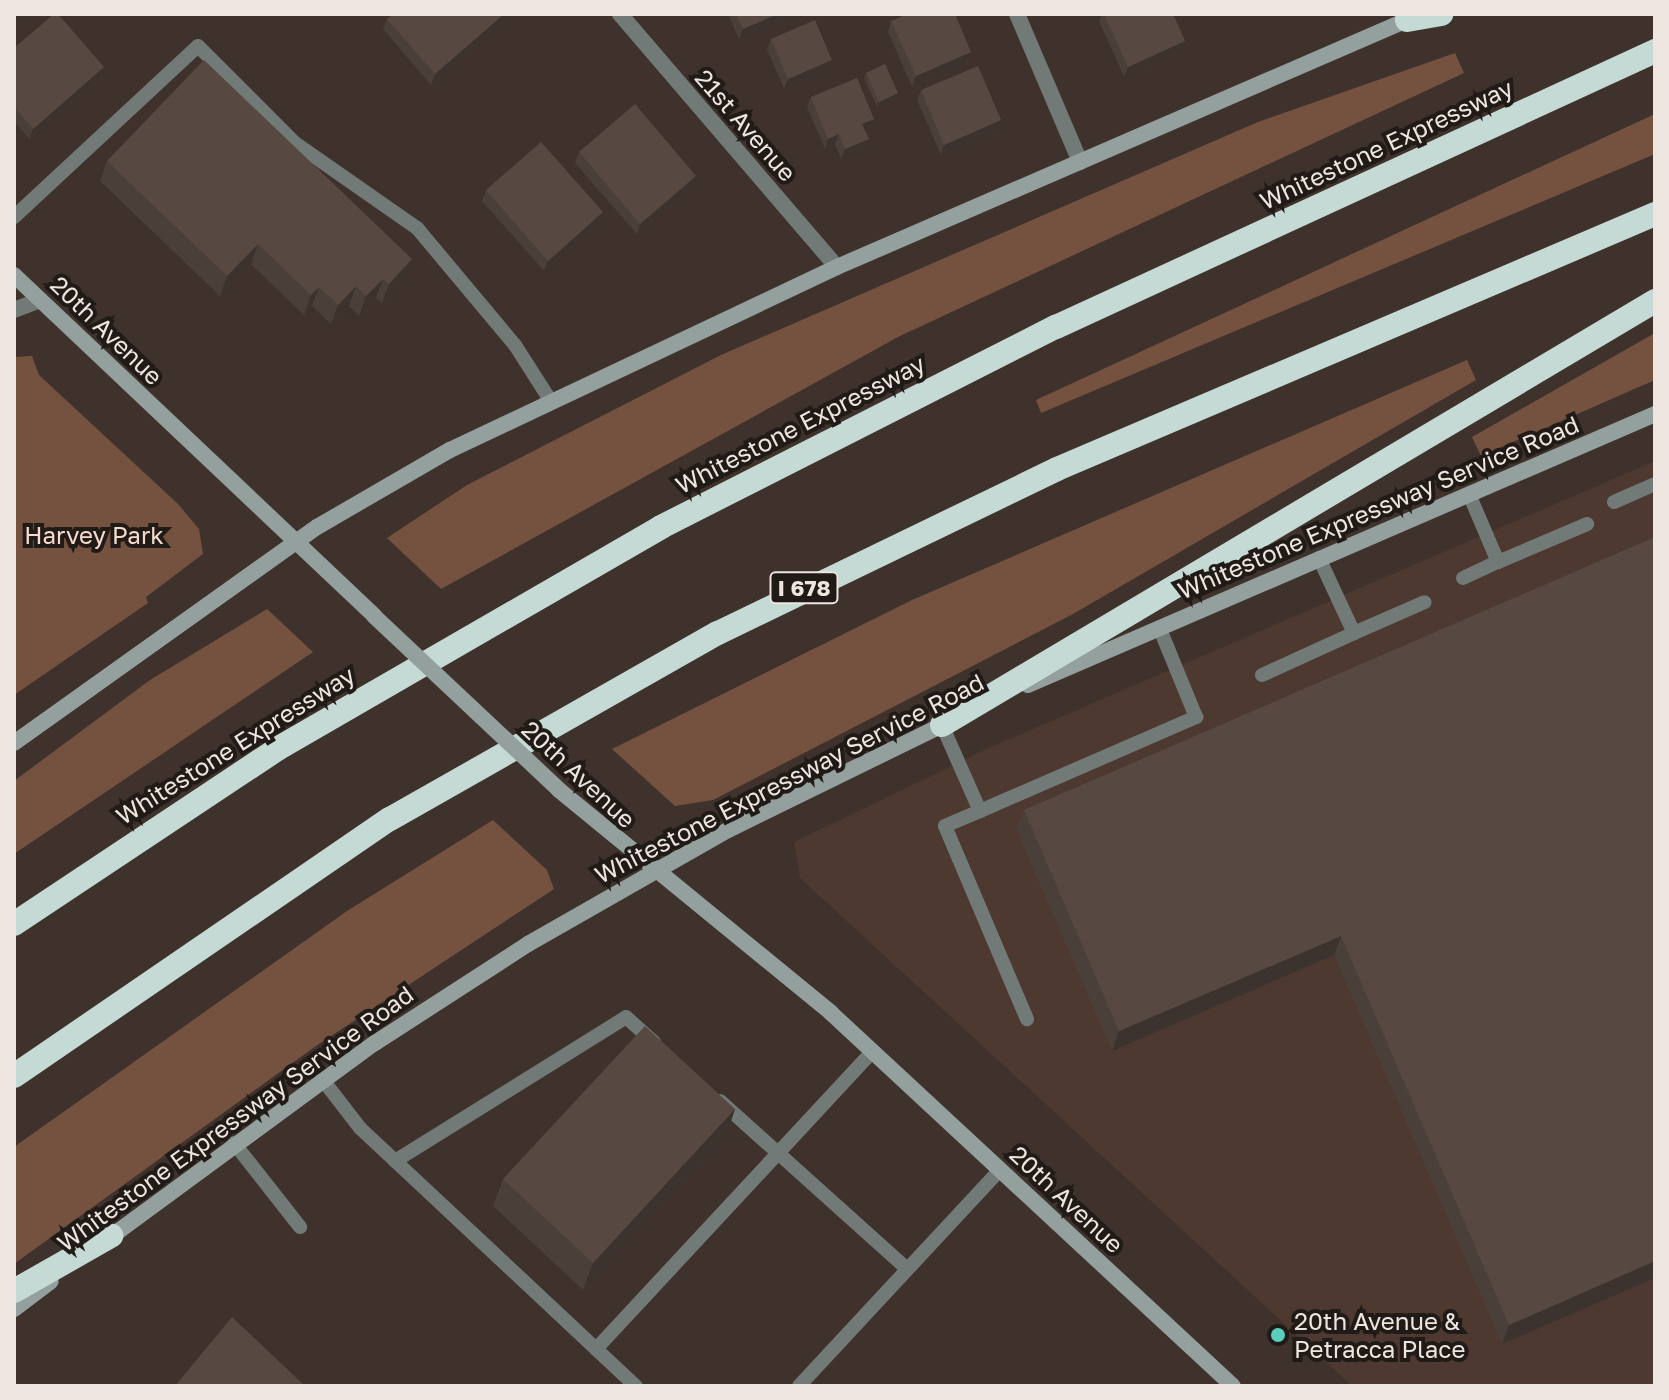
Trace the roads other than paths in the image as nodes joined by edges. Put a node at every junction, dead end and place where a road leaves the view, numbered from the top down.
1 (620, 14) edge
2 (1017, 14) edge
3 (1441, 14) edge
4 (1411, 16) edge
5 (1655, 51) edge
6 (1080, 162) junction
7 (1655, 214) edge
8 (14, 217) edge
9 (837, 267) junction
10 (14, 275) edge
11 (40, 300) junction
12 (1655, 301) edge
13 (14, 310) edge
14 (550, 400) junction
15 (1655, 414) edge
16 (1655, 484) edge
17 (1469, 494) junction
18 (1614, 502) dead end
19 (1587, 524) dead end
20 (295, 543) junction
21 (1319, 558) junction
22 (1498, 562) junction
23 (1463, 578) dead end
24 (1425, 602) dead end
25 (1159, 627) junction
26 (1354, 633) junction
27 (1262, 675) dead end
28 (942, 725) junction
29 (14, 743) edge
30 (980, 811) junction
31 (652, 871) junction
32 (14, 924) edge
33 (1027, 1019) dead end
34 (873, 1051) junction
35 (673, 1059) edge
36 (14, 1076) edge
37 (323, 1080) junction
38 (708, 1090) edge
39 (234, 1143) junction
40 (778, 1154) junction
41 (395, 1161) junction
42 (1000, 1170) junction
43 (300, 1227) dead end
44 (111, 1236) junction
45 (907, 1269) junction
46 (14, 1291) edge
47 (14, 1309) edge
48 (596, 1349) junction
49 (636, 1386) edge
50 (799, 1386) edge
51 (1233, 1386) edge

1 - 9 street, 21st Avenue
2 - 6 street
3 - 4 highway
4 - 6 main road
5 - 32 highway, Whitestone Expressway
6 - 9 main road
7 - 36 highway, I 678
8 - 14 lane
9 - 14 main road
10 - 11 main road, 20th Avenue
11 - 13 street
11 - 20 main road, 20th Avenue
12 - 28 highway
14 - 20 main road
15 - 17 main road, Whitestone Expressway Service Road
16 - 18 lane
17 - 21 main road, Whitestone Expressway Service Road
17 - 22 lane
19 - 22 lane
20 - 29 main road
20 - 31 main road, 20th Avenue, bridge
21 - 25 main road, Whitestone Expressway Service Road
21 - 26 lane
22 - 23 lane
24 - 26 lane
25 - 28 main road, Whitestone Expressway Service Road
25 - 30 lane
26 - 27 lane
28 - 30 lane
28 - 31 main road, Whitestone Expressway Service Road
30 - 33 lane
31 - 34 main road, 20th Avenue
31 - 37 main road, Whitestone Expressway Service Road
34 - 40 lane
34 - 42 main road, 20th Avenue
35 - 41 lane
37 - 39 main road, Whitestone Expressway Service Road
37 - 41 lane
38 - 40 lane
39 - 43 lane
39 - 44 main road, Whitestone Expressway Service Road
40 - 45 lane
40 - 48 lane
41 - 48 lane
42 - 45 lane
42 - 51 main road, 20th Avenue
44 - 46 highway
44 - 47 main road, Whitestone Expressway Service Road
45 - 50 lane
48 - 49 lane

